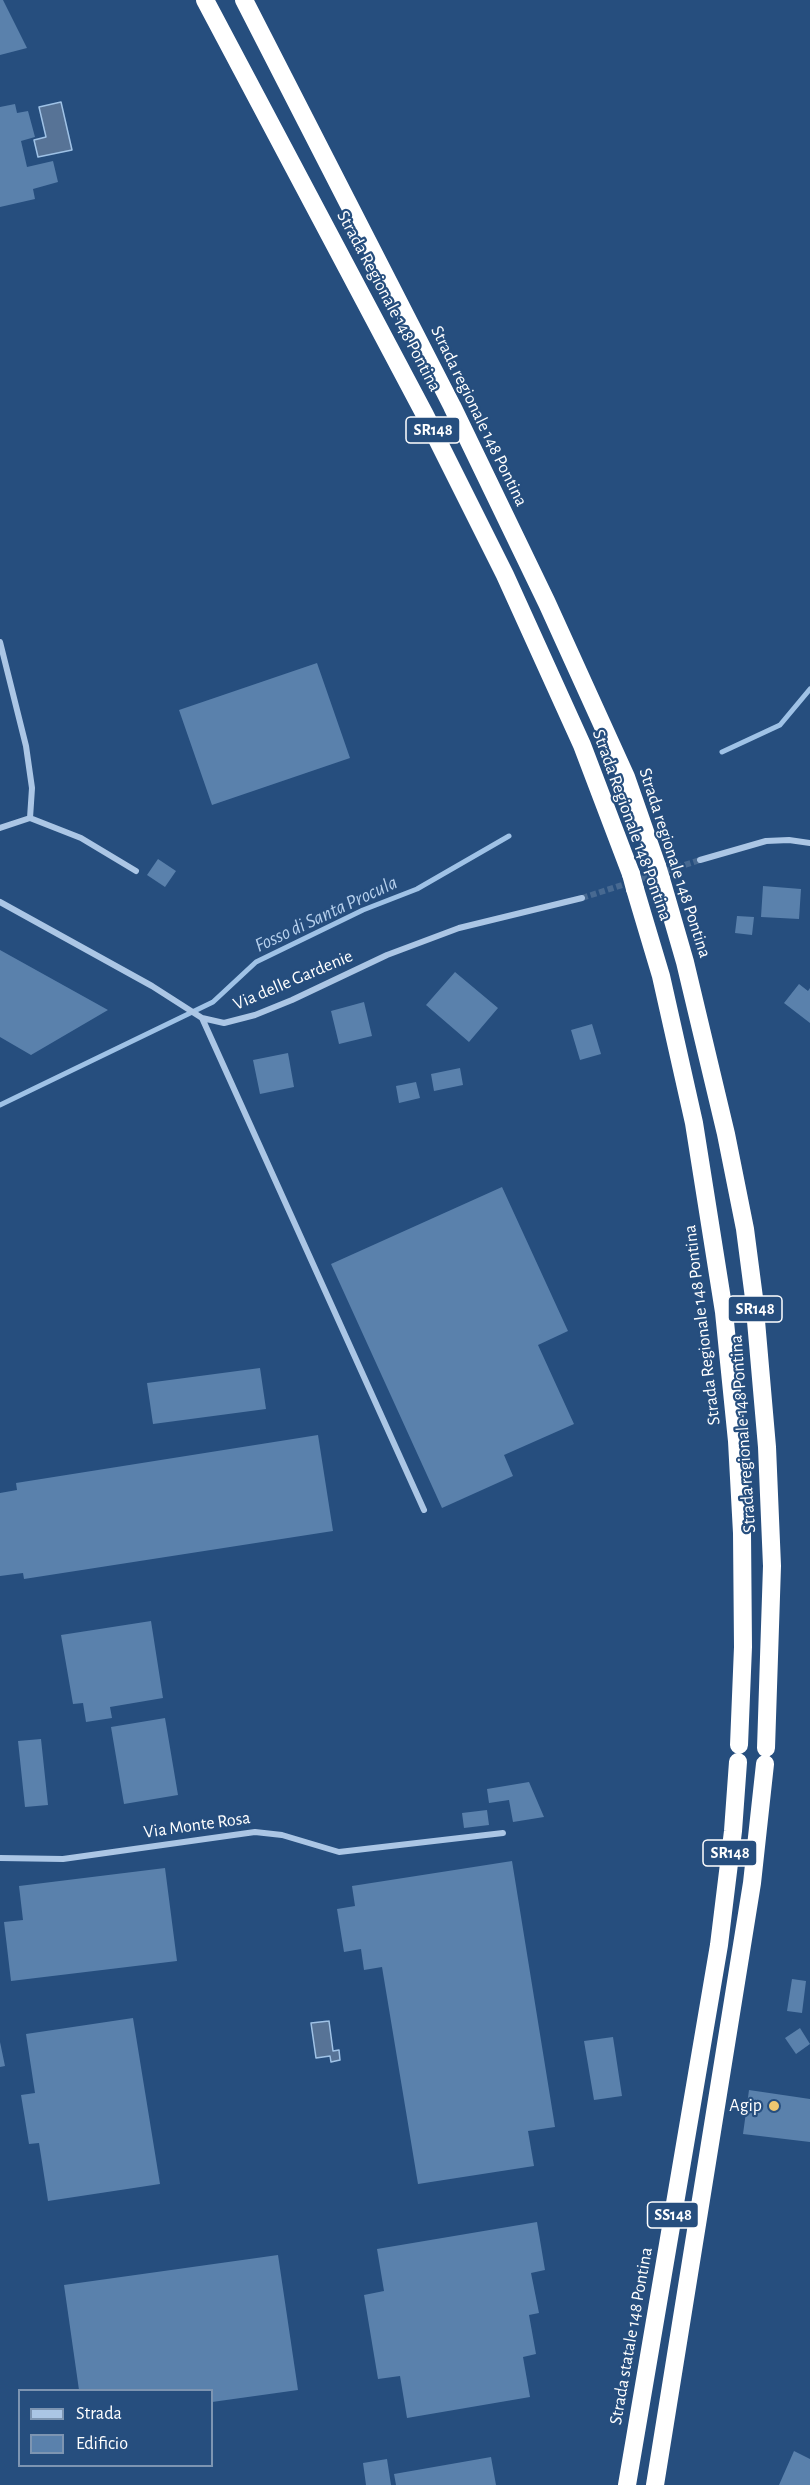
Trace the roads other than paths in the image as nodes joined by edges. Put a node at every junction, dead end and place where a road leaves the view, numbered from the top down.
1 (206, 0) edge
2 (244, 0) edge
3 (0, 642) edge
4 (30, 818) junction
5 (0, 828) edge
6 (810, 843) edge
7 (700, 860) tunnel mouth
8 (136, 871) dead end
9 (582, 898) tunnel mouth
10 (0, 903) edge
11 (202, 1018) junction
12 (424, 1510) dead end
13 (503, 1833) dead end
14 (0, 1858) edge
15 (718, 1945) joint
16 (742, 1945) joint
17 (627, 2485) edge
18 (655, 2485) edge

1 - 15 highway, Strada Regionale 148 Pontina / SR148
2 - 16 highway, Strada regionale 148 Pontina / SR148
3 - 4 street
4 - 5 street
4 - 8 street
6 - 7 street
9 - 11 street, Via delle Gardenie
10 - 11 street, Via delle Gardenie
11 - 12 street
13 - 14 street, Via Monte Rosa
15 - 17 highway, Strada statale 148 Pontina / SS148
16 - 18 highway, SS148

